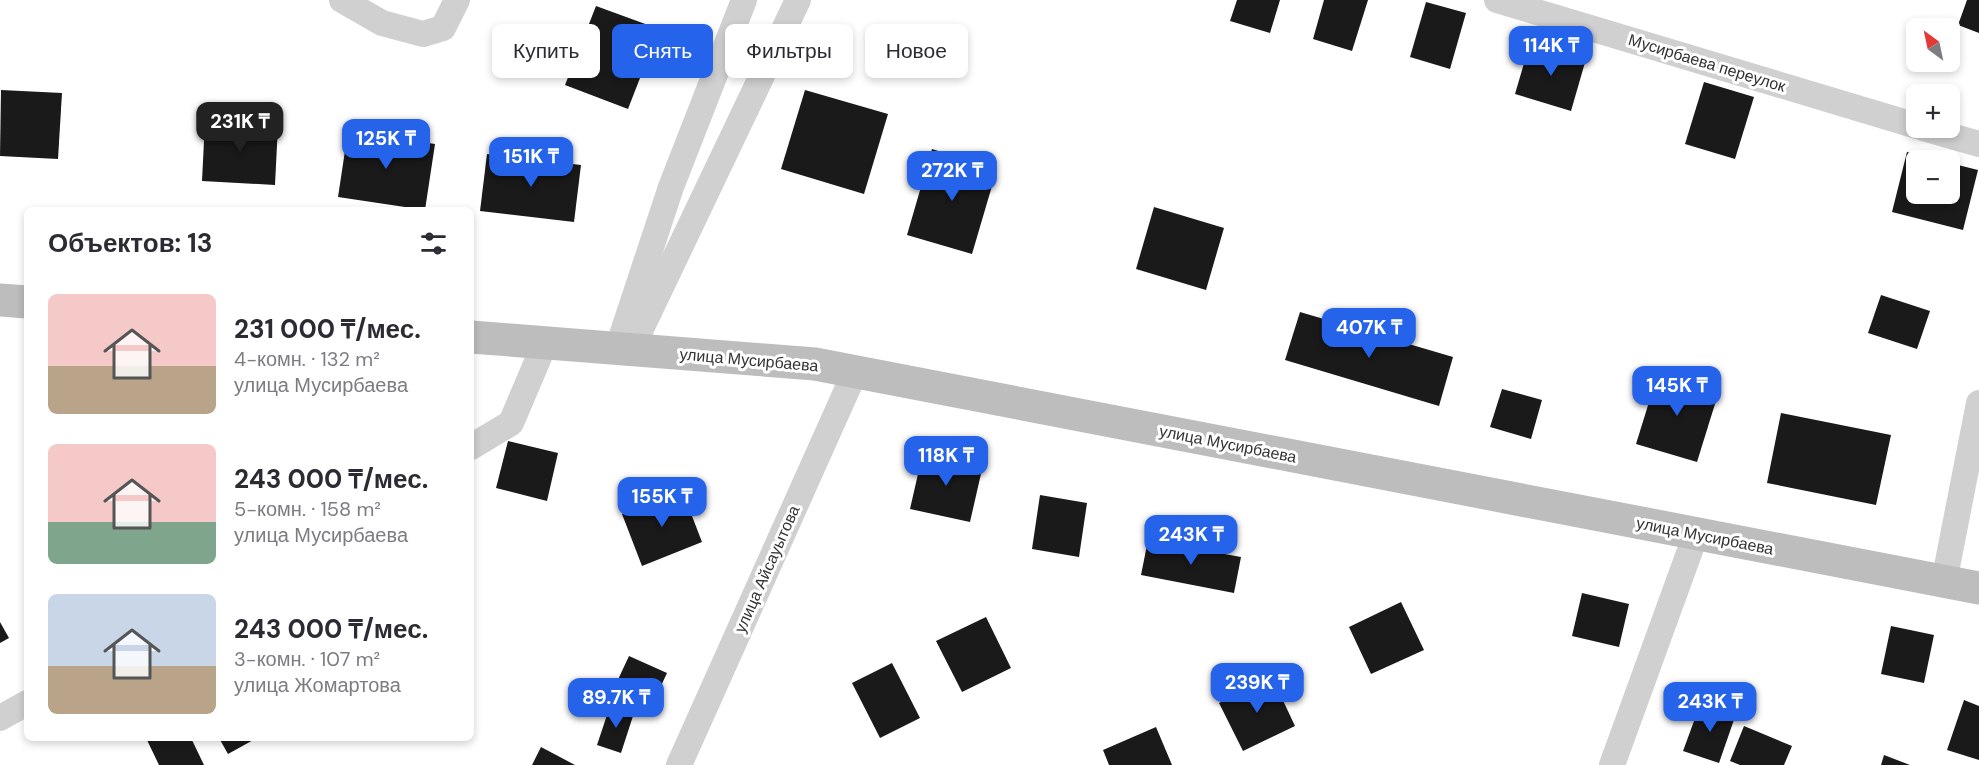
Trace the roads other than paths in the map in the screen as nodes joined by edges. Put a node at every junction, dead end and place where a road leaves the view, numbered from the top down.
1 (342, 0) edge
2 (457, 0) edge
3 (744, 0) edge
4 (798, 0) edge
5 (1497, 0) edge
6 (1906, 123) edge
7 (1958, 138) edge
8 (1979, 144) edge
9 (0, 300) edge
10 (24, 302) edge
11 (474, 337) edge
12 (545, 343) junction
13 (624, 349) junction
14 (855, 372) junction
15 (1979, 403) edge
16 (474, 445) edge
17 (1696, 534) junction
18 (1944, 582) junction
19 (1979, 588) edge
20 (24, 705) edge
21 (0, 718) edge
22 (679, 765) edge
23 (1612, 765) edge

1 - 2 street
3 - 13 street
4 - 13 street
5 - 6 street, Мусирбаева переулок
7 - 8 street
9 - 10 street
11 - 12 street, улица Мусирбаева
12 - 13 street, улица Мусирбаева
12 - 16 street
13 - 14 street, улица Мусирбаева
14 - 17 street, улица Мусирбаева
14 - 22 street, улица Айсауытова
15 - 18 street
17 - 18 street, улица Мусирбаева
17 - 23 street
18 - 19 street, улица Мусирбаева
20 - 21 street

